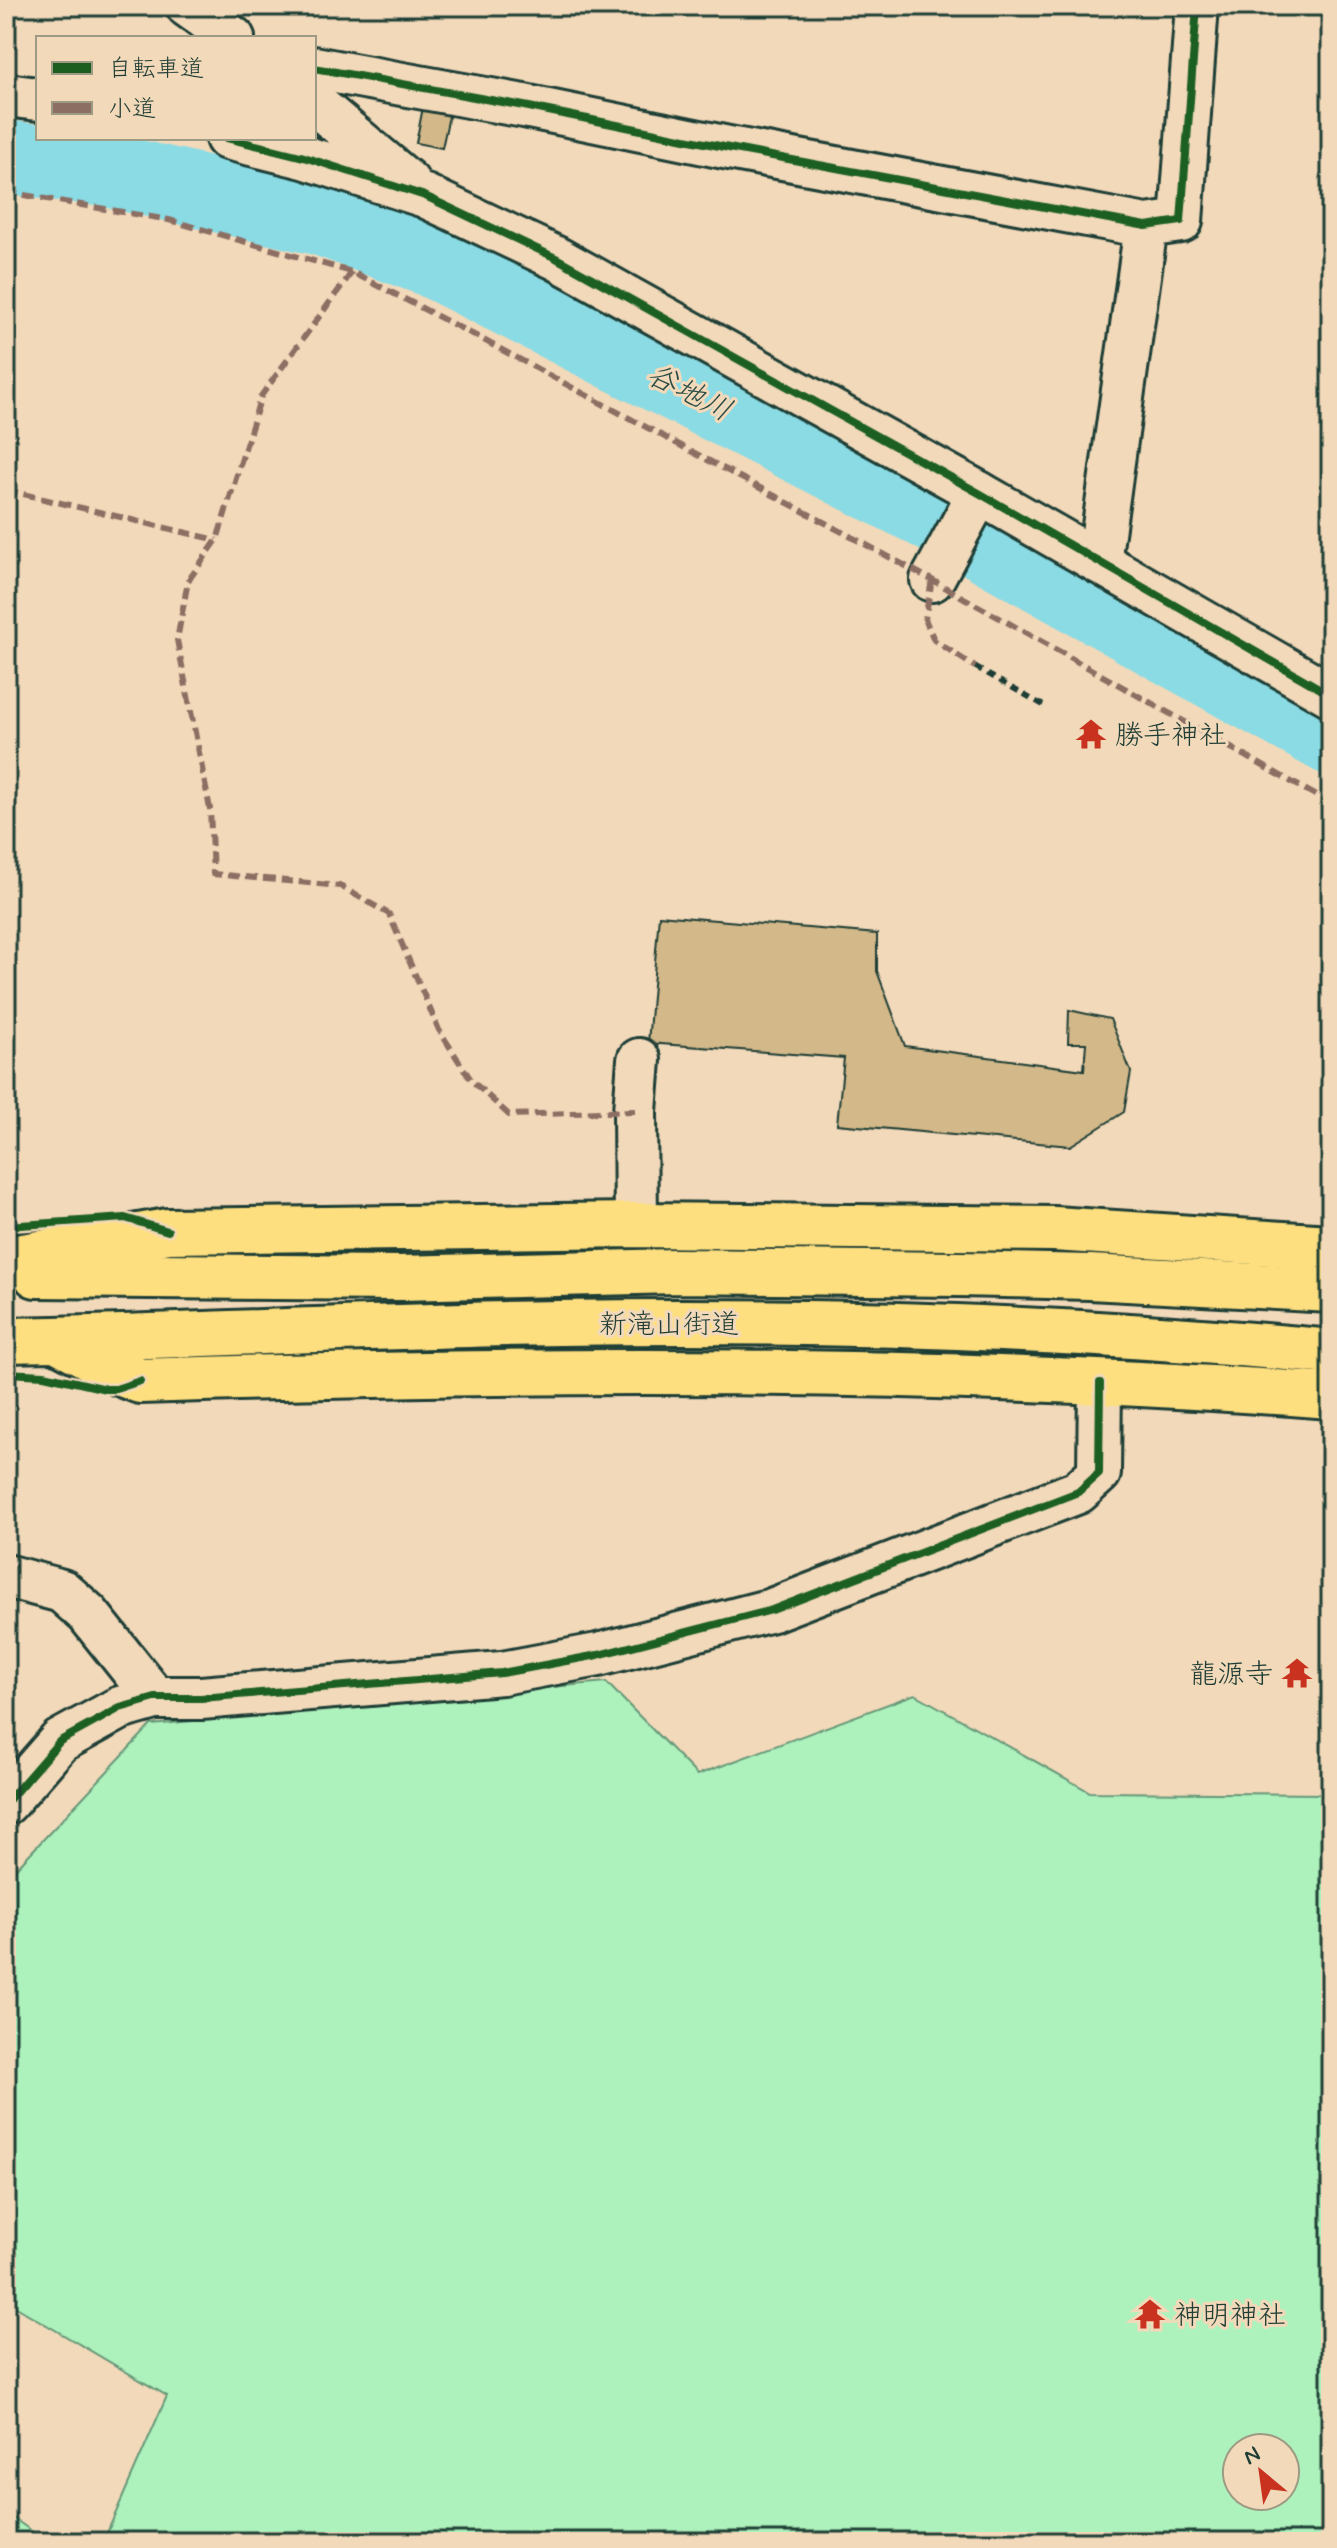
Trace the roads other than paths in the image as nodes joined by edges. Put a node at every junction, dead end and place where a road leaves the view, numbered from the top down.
1 (188, 6) edge
2 (233, 6) edge
3 (1197, 6) edge
4 (230, 36) edge
5 (233, 36) edge
6 (316, 68) edge
7 (6, 95) edge
8 (36, 99) edge
9 (316, 105) edge
10 (235, 140) edge
11 (425, 196) junction
12 (1146, 226) junction
13 (974, 502) junction
14 (1099, 562) junction
15 (938, 570) dead end
16 (1331, 695) edge
17 (639, 1060) dead end
18 (636, 1225) junction
19 (1331, 1247) edge
20 (6, 1259) edge
21 (6, 1275) edge
22 (1331, 1290) edge
23 (56, 1339) junction
24 (6, 1340) edge
25 (1331, 1352) edge
26 (1100, 1383) junction
27 (1331, 1396) edge
28 (6, 1576) edge
29 (155, 1698) junction
30 (6, 1803) edge

1 - 4 street
2 - 5 street
3 - 12 street
6 - 12 street
7 - 8 street
9 - 11 street
10 - 11 street
11 - 13 street
12 - 14 street
13 - 14 street
13 - 15 street
14 - 16 street
17 - 18 street
18 - 19 main road
18 - 20 main road
21 - 22 main road, 新滝山街道
23 - 24 main road, 新滝山街道
23 - 25 main road, 新滝山街道
23 - 26 main road
26 - 27 main road
26 - 29 street
28 - 29 street
29 - 30 street

